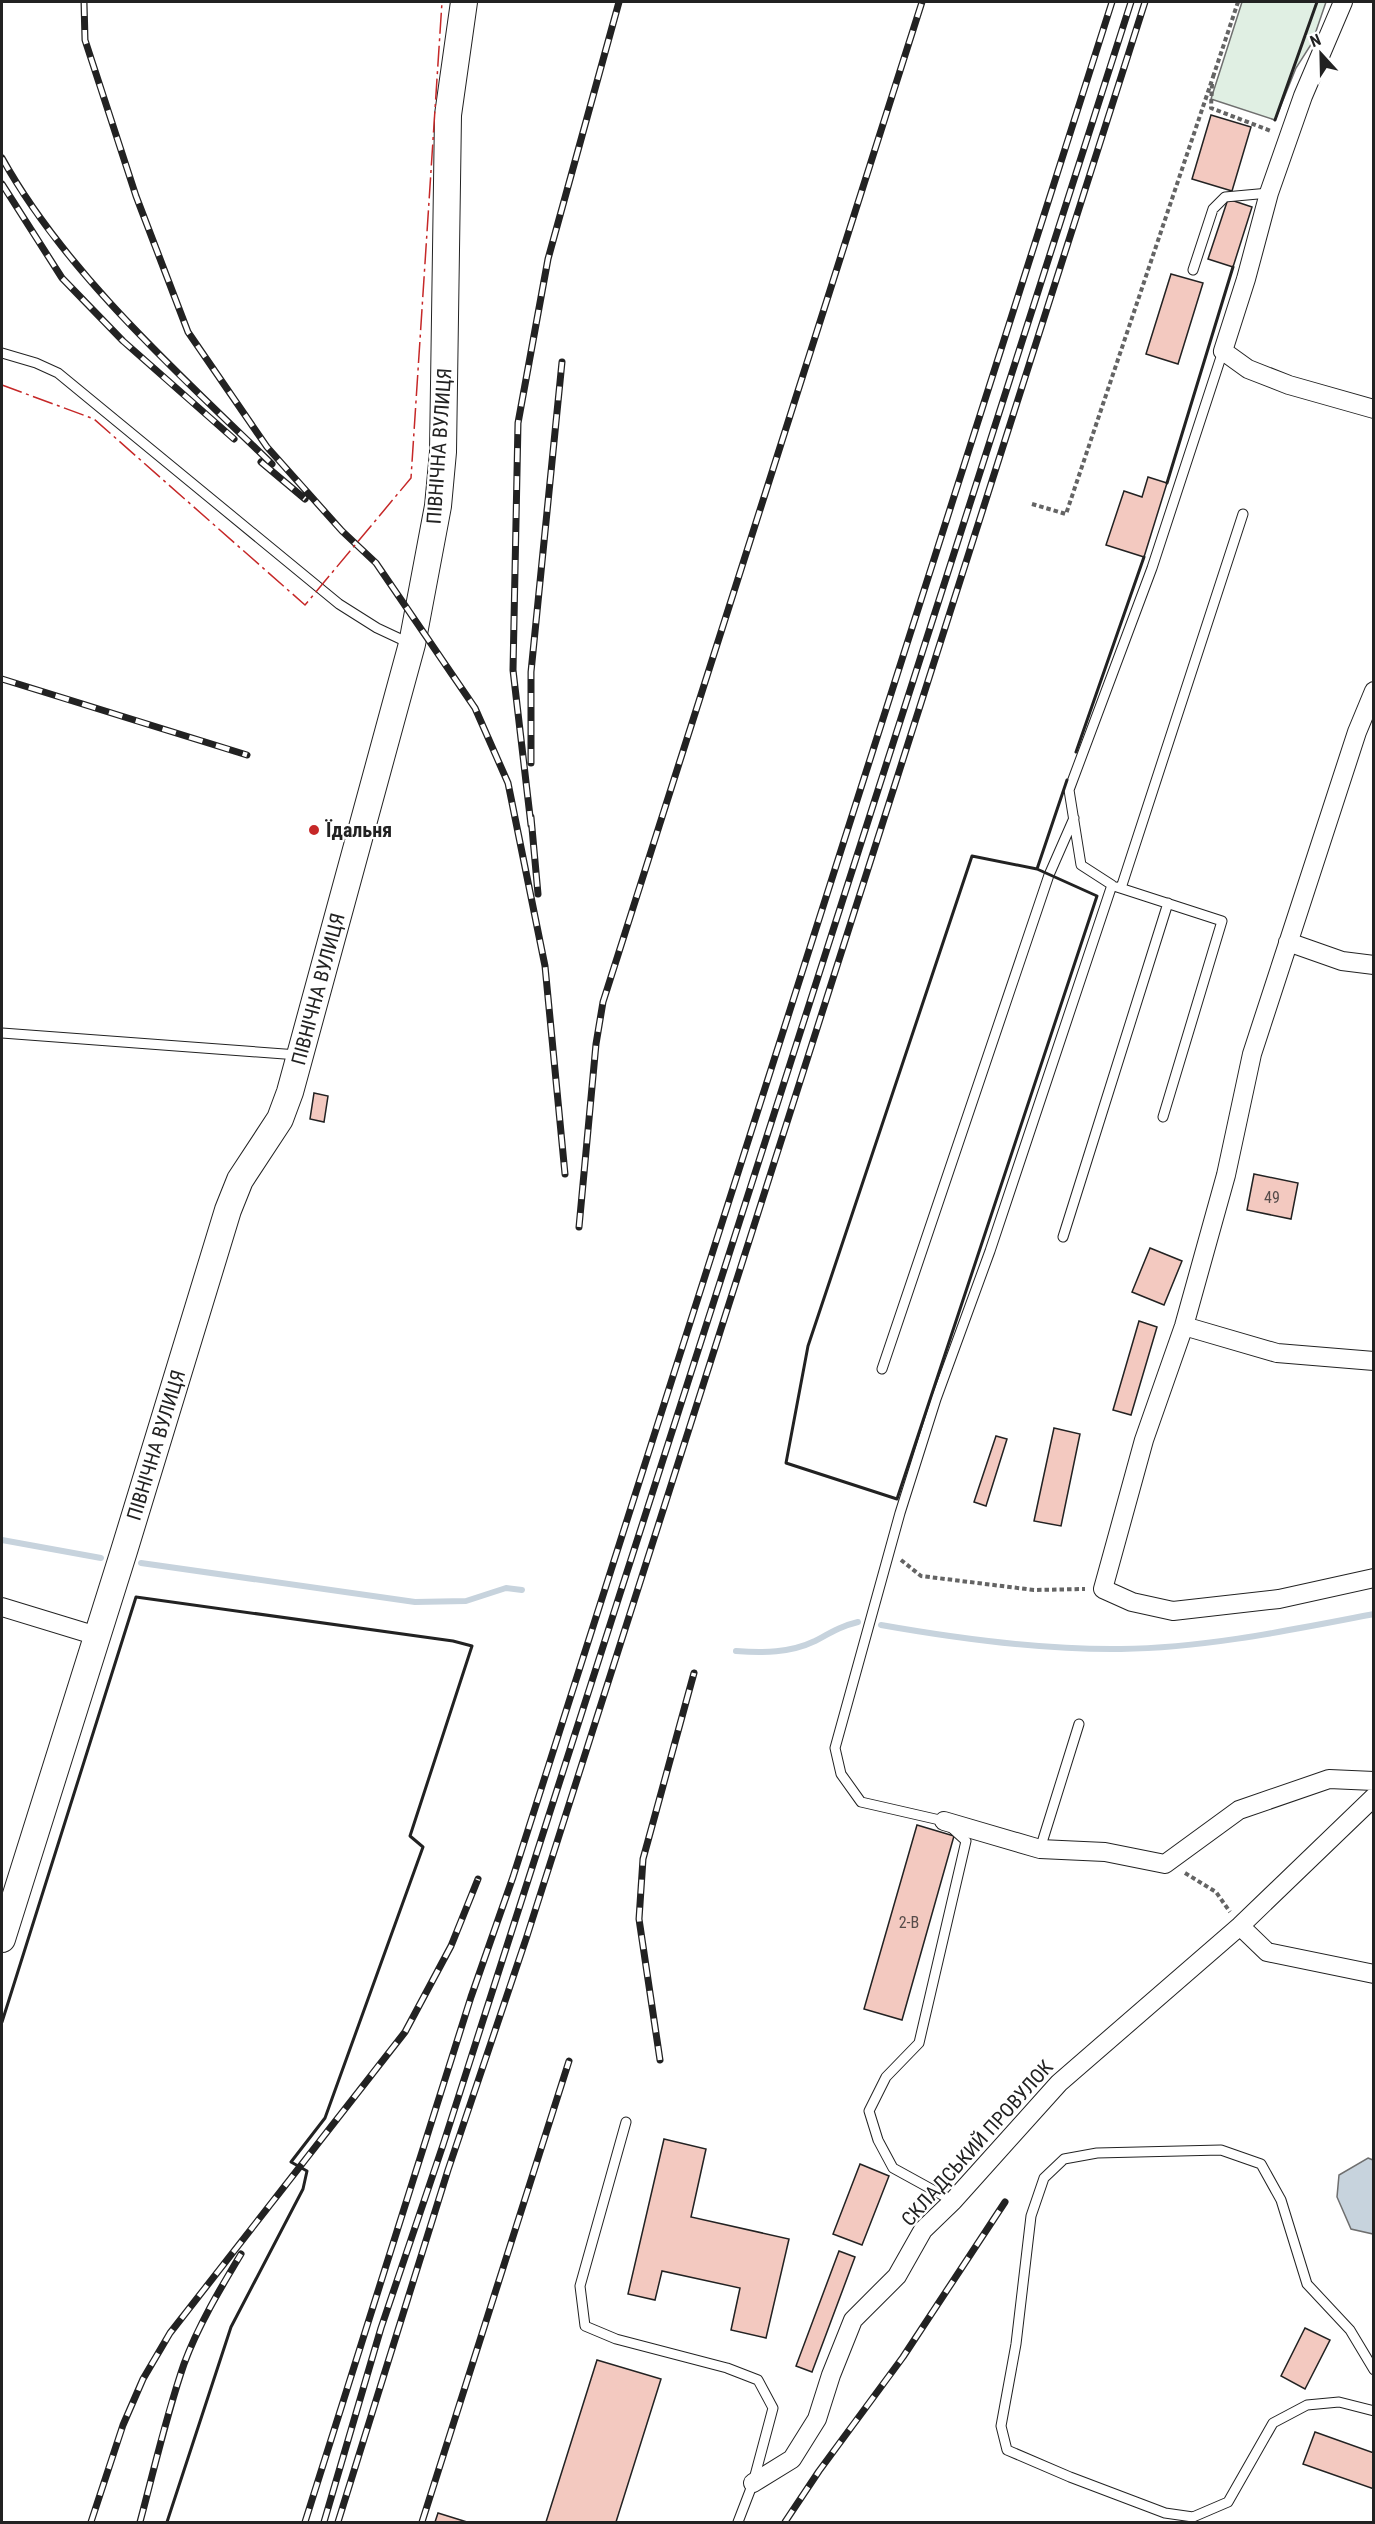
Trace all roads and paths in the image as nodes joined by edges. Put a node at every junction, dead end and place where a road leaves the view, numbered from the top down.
1 (464, 2) edge
2 (1238, 2) edge
3 (1343, 2) edge
4 (1213, 77) junction
5 (1288, 138) junction
6 (1269, 193) junction
7 (1193, 270) dead end
8 (1223, 351) junction
9 (2, 353) edge
10 (1374, 409) edge
11 (1032, 504) dead end
12 (1243, 514) dead end
13 (412, 644) junction
14 (1374, 690) edge
15 (1074, 818) junction
16 (1117, 887) junction
17 (1168, 903) junction
18 (1288, 942) junction
19 (1374, 964) edge
20 (2, 1033) edge
21 (301, 1056) junction
22 (1163, 1117) dead end
23 (1063, 1237) dead end
24 (1184, 1326) junction
25 (1374, 1361) edge
26 (882, 1369) dead end
27 (889, 1551) junction
28 (1374, 1578) edge
29 (1103, 1589) junction
30 (2, 1607) edge
31 (97, 1636) junction
32 (1080, 1724) dead end
33 (1374, 1781) edge
34 (1374, 1797) edge
35 (944, 1821) junction
36 (1040, 1849) junction
37 (1165, 1864) junction
38 (1240, 1926) junction
39 (2, 1939) edge
40 (1374, 1974) edge
41 (626, 2121) dead end
42 (953, 2201) junction
43 (1374, 2370) edge
44 (1374, 2412) edge
45 (753, 2483) junction
46 (738, 2523) edge

1 - 13 street, ПІВНІЧНА ВУЛИЦЯ
2 - 4 path
3 - 5 street
4 - 5 path
4 - 11 path
5 - 6 street
6 - 7 lane
6 - 8 street
8 - 10 street
8 - 15 lane
9 - 13 lane
12 - 16 lane
13 - 21 street, ПІВНІЧНА ВУЛИЦЯ
14 - 18 street
15 - 16 lane
15 - 26 lane
16 - 17 lane
16 - 27 lane
17 - 22 lane
17 - 23 lane
18 - 19 street
18 - 24 street
20 - 21 lane
21 - 31 street, ПІВНІЧНА ВУЛИЦЯ
24 - 25 street
24 - 29 street
27 - 29 path
27 - 35 lane
28 - 29 street
30 - 31 street
31 - 39 street, ПІВНІЧНА ВУЛИЦЯ
32 - 36 lane
33 - 37 street
34 - 38 street, СКЛАДСЬКИЙ ПРОВУЛОК
35 - 36 street
35 - 42 lane
36 - 37 street
37 - 38 path
38 - 40 street
38 - 42 street, СКЛАДСЬКИЙ ПРОВУЛОК
41 - 45 lane
42 - 45 street, СКЛАДСЬКИЙ ПРОВУЛОК
43 - 44 lane
45 - 46 lane

